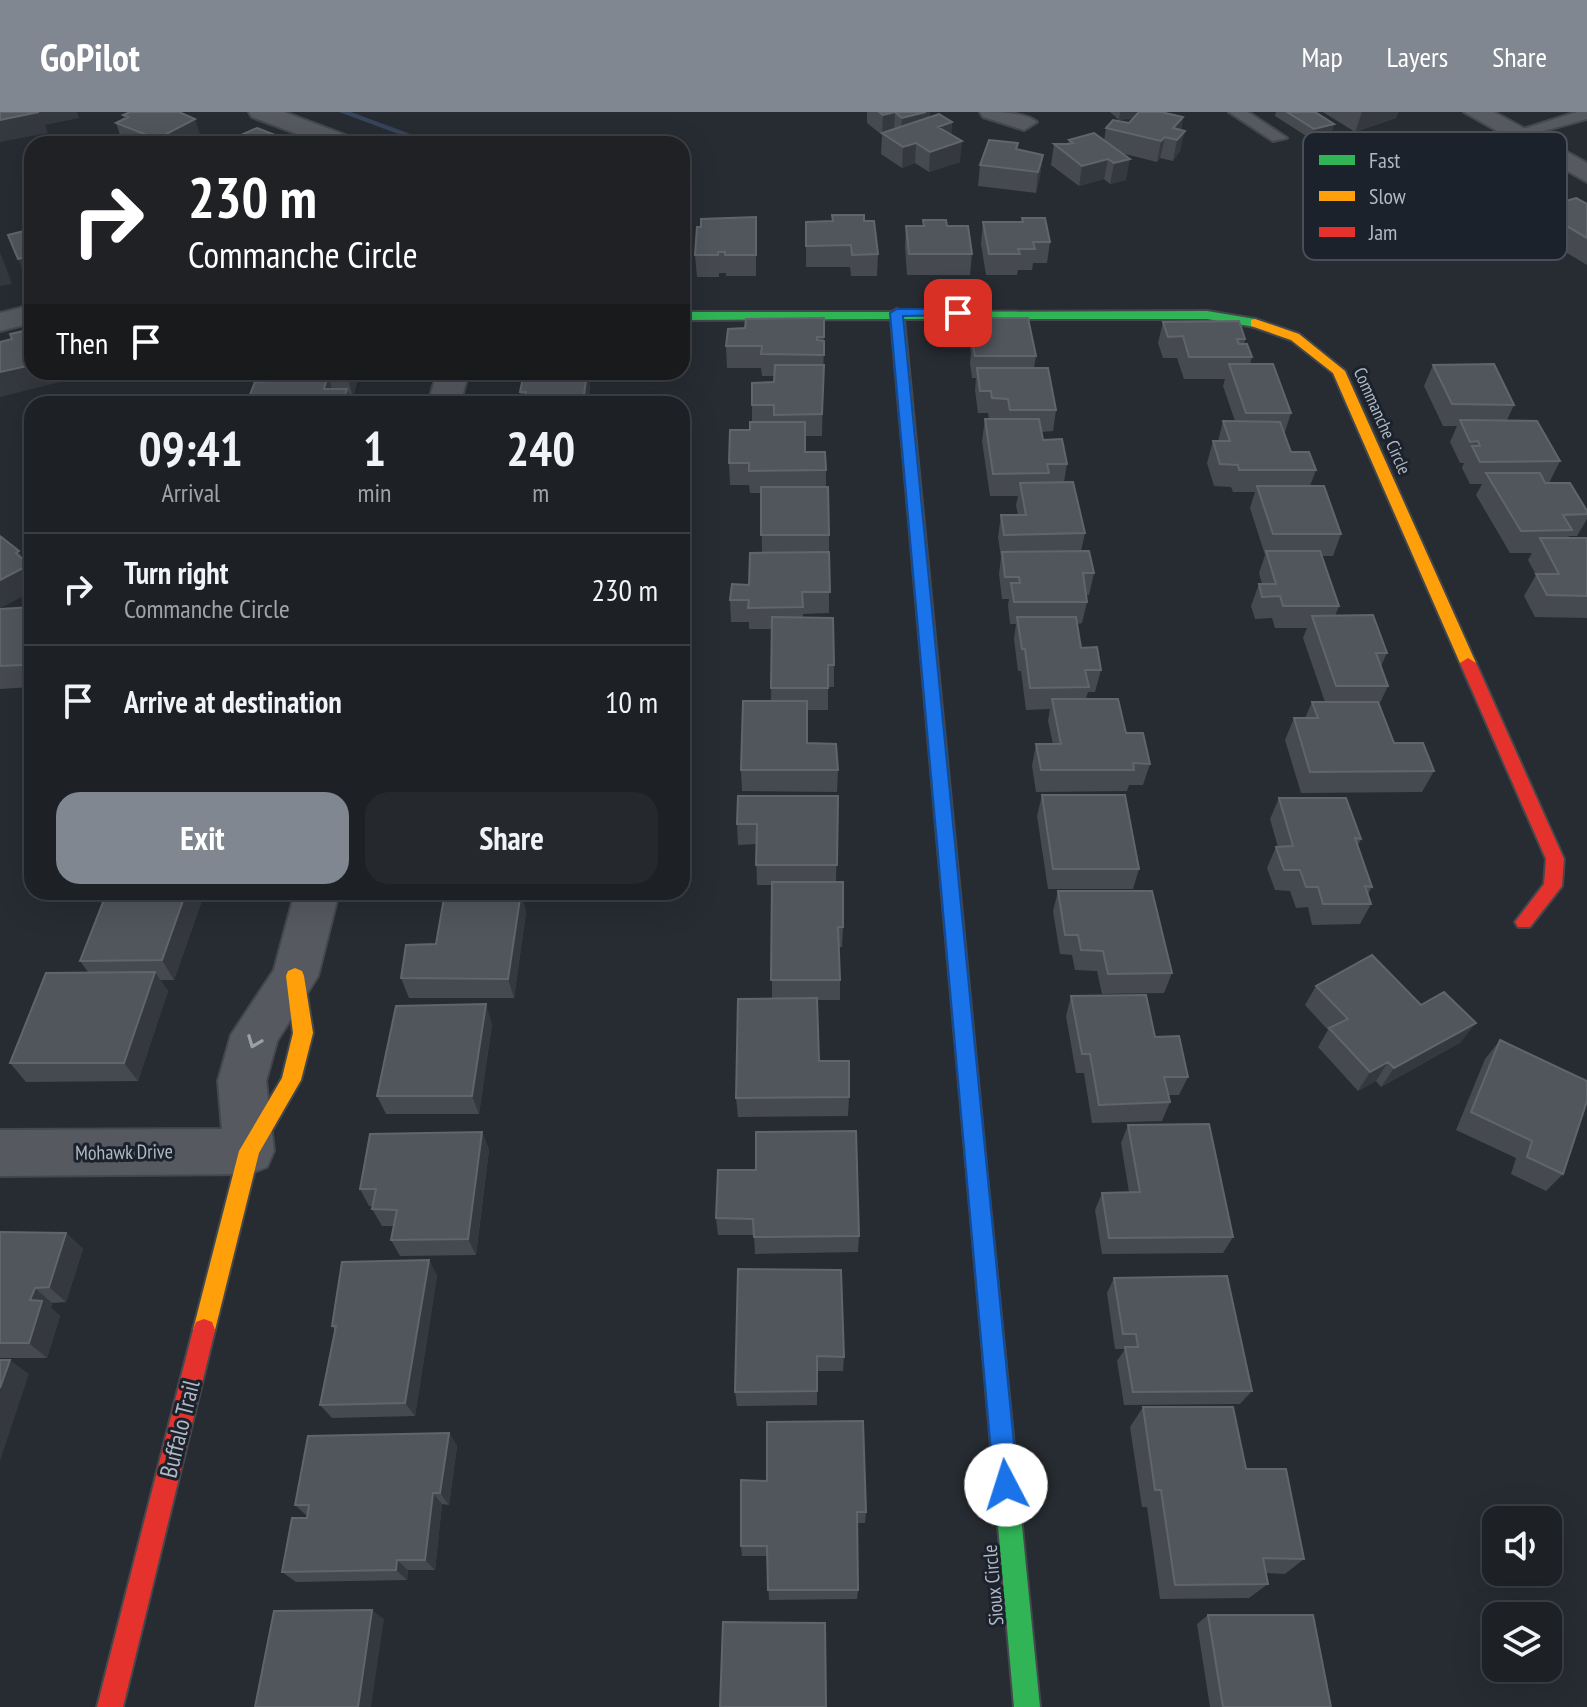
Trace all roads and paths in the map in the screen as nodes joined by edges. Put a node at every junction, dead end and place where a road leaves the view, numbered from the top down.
1 (261, 112) edge
2 (992, 112) edge
3 (1237, 112) edge
4 (1476, 112) edge
5 (1580, 116) edge
6 (1024, 122) dead end
7 (1511, 132) edge
8 (1522, 132) edge
9 (326, 136) edge
10 (1279, 138) dead end
11 (1567, 163) edge
12 (1587, 174) edge
13 (897, 313) junction
14 (24, 316) edge
15 (690, 316) edge
16 (0, 322) edge
17 (315, 900) edge
18 (1524, 922) dead end
19 (249, 1151) junction
20 (0, 1153) edge
21 (110, 1707) edge
22 (1027, 1707) edge

1 - 9 street
2 - 6 street
3 - 10 lane
4 - 7 street
5 - 8 lane
11 - 12 street
13 - 15 street, Commanche Circle
13 - 18 street, Commanche Circle
13 - 22 street, Sioux Circle
14 - 16 street
17 - 19 street, Buffalo Trail
19 - 20 street, Mohawk Drive
19 - 21 street, Buffalo Trail

